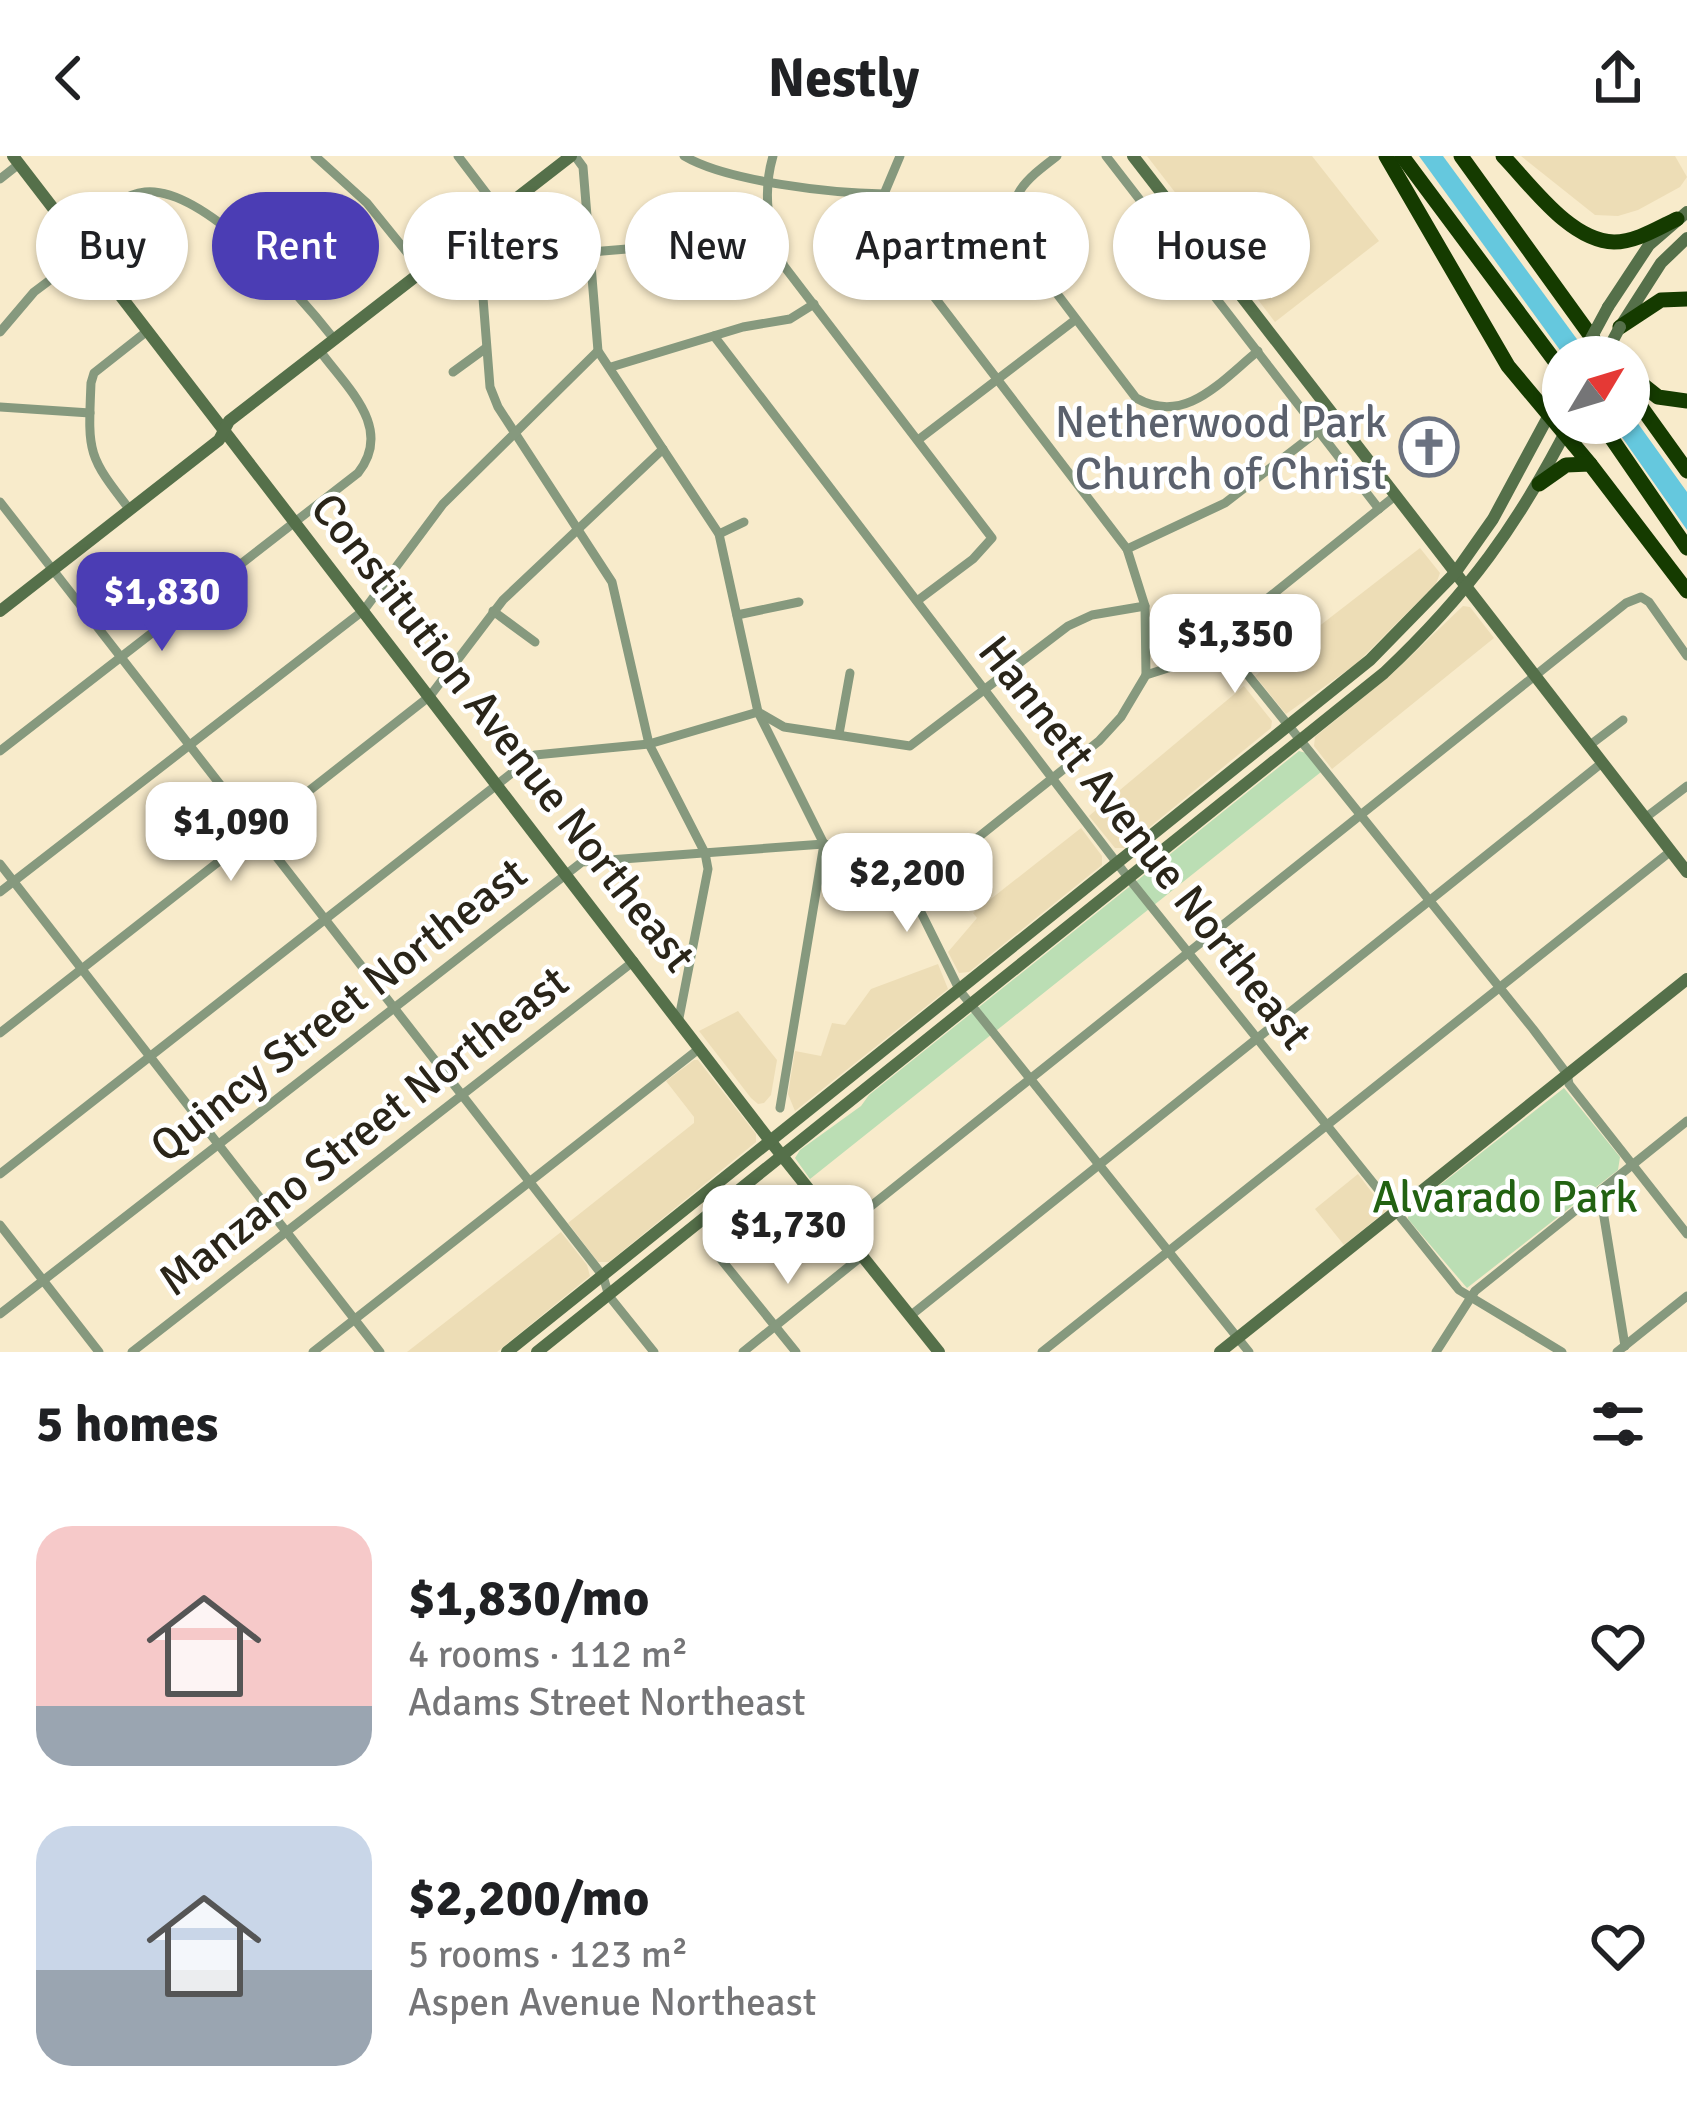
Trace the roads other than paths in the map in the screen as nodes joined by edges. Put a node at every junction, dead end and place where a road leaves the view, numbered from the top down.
1 (315, 156) edge
2 (458, 156) edge
3 (573, 156) edge
4 (683, 156) edge
5 (773, 156) edge
6 (900, 156) edge
7 (1057, 156) edge
8 (1106, 156) edge
9 (1133, 156) edge
10 (1386, 156) edge
11 (1402, 156) edge
12 (1461, 156) edge
13 (1503, 156) edge
14 (16, 160) edge
15 (0, 178) edge
16 (767, 180) junction
17 (40, 192) edge
18 (485, 192) edge
19 (524, 192) edge
20 (585, 192) edge
21 (867, 192) edge
22 (885, 192) edge
23 (188, 207) edge
24 (1682, 216) edge
25 (1687, 238) edge
26 (403, 248) edge
27 (403, 286) edge
28 (36, 290) edge
29 (1687, 299) edge
30 (122, 300) edge
31 (482, 300) edge
32 (594, 300) edge
33 (934, 300) edge
34 (814, 304) junction
35 (1075, 320) junction
36 (1620, 327) junction
37 (0, 332) edge
38 (146, 332) junction
39 (714, 336) junction
40 (1591, 336) edge
41 (1592, 336) edge
42 (1616, 336) edge
43 (334, 339) junction
44 (1542, 344) edge
45 (485, 348) junction
46 (320, 351) junction
47 (598, 351) junction
48 (1258, 352) junction
49 (610, 367) junction
50 (453, 372) dead end
51 (996, 381) junction
52 (1650, 391) edge
53 (1687, 401) edge
54 (1542, 404) edge
55 (0, 407) edge
56 (90, 413) junction
57 (1335, 418) junction
58 (1650, 419) edge
59 (1542, 428) edge
60 (224, 430) junction
61 (1318, 430) junction
62 (515, 432) junction
63 (918, 440) junction
64 (1560, 444) edge
65 (1578, 444) edge
66 (1615, 444) edge
67 (663, 449) junction
68 (1590, 464) junction
69 (1687, 471) edge
70 (1539, 484) junction
71 (1395, 496) junction
72 (0, 502) edge
73 (1379, 509) junction
74 (130, 510) junction
75 (296, 521) junction
76 (744, 522) dead end
77 (578, 528) junction
78 (719, 534) junction
79 (1687, 548) edge
80 (1127, 549) junction
81 (52, 571) junction
82 (1455, 574) junction
83 (1468, 589) junction
84 (1687, 591) edge
85 (917, 601) junction
86 (799, 602) dead end
87 (1145, 606) junction
88 (364, 610) junction
89 (0, 611) edge
90 (493, 611) junction
91 (737, 615) junction
92 (1218, 638) junction
93 (535, 642) dead end
94 (1687, 656) edge
95 (120, 658) junction
96 (850, 673) dead end
97 (1534, 674) junction
98 (1145, 675) junction
99 (985, 690) junction
100 (430, 696) junction
101 (758, 712) junction
102 (1623, 720) dead end
103 (1287, 726) junction
104 (839, 734) junction
105 (1301, 740) junction
106 (649, 744) junction
107 (1590, 745) junction
108 (190, 746) junction
109 (0, 751) edge
110 (1603, 762) junction
111 (1052, 777) junction
112 (498, 785) junction
113 (1687, 786) edge
114 (1361, 815) junction
115 (1646, 818) junction
116 (258, 834) junction
117 (824, 844) junction
118 (1671, 850) junction
119 (705, 853) junction
120 (895, 860) junction
121 (0, 864) edge
122 (1118, 864) junction
123 (567, 872) junction
124 (1687, 872) edge
125 (1130, 880) junction
126 (13, 881) junction
127 (0, 892) edge
128 (1430, 901) junction
129 (326, 921) junction
130 (1187, 953) junction
131 (634, 960) junction
132 (82, 970) junction
133 (1687, 979) edge
134 (1499, 988) junction
135 (960, 991) junction
136 (972, 1005) junction
137 (394, 1008) junction
138 (679, 1018) junction
139 (0, 1034) edge
140 (1257, 1040) junction
141 (701, 1047) junction
142 (150, 1057) junction
143 (1568, 1073) junction
144 (1030, 1080) junction
145 (462, 1096) junction
146 (779, 1108) dead end
147 (1687, 1121) edge
148 (1327, 1126) junction
149 (771, 1142) junction
150 (218, 1144) junction
151 (781, 1155) junction
152 (1633, 1164) junction
153 (1099, 1165) junction
154 (0, 1174) edge
155 (529, 1183) junction
156 (1596, 1195) junction
157 (1396, 1212) junction
158 (0, 1225) edge
159 (841, 1230) junction
160 (286, 1232) junction
161 (1687, 1234) edge
162 (711, 1246) dead end
163 (1168, 1252) junction
164 (862, 1256) junction
165 (603, 1276) junction
166 (43, 1281) junction
167 (609, 1296) junction
168 (1687, 1296) edge
169 (1469, 1298) junction
170 (0, 1314) edge
171 (910, 1316) junction
172 (355, 1319) junction
173 (775, 1326) junction
174 (1238, 1338) junction
175 (1621, 1349) edge
176 (99, 1352) edge
177 (132, 1352) edge
178 (313, 1352) edge
179 (380, 1352) edge
180 (508, 1352) edge
181 (538, 1352) edge
182 (654, 1352) edge
183 (743, 1352) edge
184 (796, 1352) edge
185 (939, 1352) edge
186 (1042, 1352) edge
187 (1220, 1352) edge
188 (1249, 1352) edge
189 (1436, 1352) edge
190 (1562, 1352) edge

1 - 26 street
2 - 18 street
3 - 19 street
3 - 20 street
4 - 16 street
5 - 16 street
6 - 22 street
7 - 35 street
8 - 48 street
9 - 57 street
10 - 54 highway
11 - 44 highway
12 - 40 highway
13 - 24 highway
14 - 15 street
14 - 17 street, Constitution Avenue Northeast
16 - 21 street
16 - 34 street
23 - 43 street
24 - 41 street, bridge
25 - 36 street
27 - 43 street
28 - 37 street
29 - 36 highway
30 - 38 street, Constitution Avenue Northeast
31 - 45 street
32 - 47 street
33 - 51 street
34 - 39 street
34 - 63 street
35 - 48 street
35 - 51 street
36 - 42 street, bridge
38 - 56 street
38 - 60 street, Constitution Avenue Northeast
39 - 49 street
39 - 85 street, Hannett Avenue Northeast
43 - 46 street
45 - 50 street
45 - 62 street
46 - 60 street
46 - 75 street
47 - 49 street
47 - 62 street
48 - 61 street
49 - 67 street
51 - 63 street
51 - 80 street
52 - 53 highway
55 - 56 street
56 - 74 street
57 - 61 street
57 - 71 street
58 - 69 highway
59 - 82 street
60 - 74 street
60 - 75 street, Constitution Avenue Northeast
61 - 73 street
61 - 80 street
62 - 77 street
62 - 88 street
63 - 85 street
64 - 70 street
65 - 68 highway
66 - 79 highway
67 - 77 street
67 - 78 street
68 - 70 highway
68 - 84 highway
70 - 83 street
71 - 73 street
71 - 82 street
72 - 81 street
73 - 92 street
74 - 81 street
75 - 88 street, Constitution Avenue Northeast
75 - 95 street
76 - 78 street
77 - 90 street
77 - 106 street
78 - 91 street
80 - 87 street
81 - 89 street
81 - 95 street
82 - 83 street
82 - 103 street
83 - 97 street
83 - 105 street
85 - 99 street, Hannett Avenue Northeast
86 - 91 street
87 - 98 street
87 - 99 street
88 - 100 street, Constitution Avenue Northeast
88 - 108 street
90 - 93 street
90 - 100 street
91 - 101 street
92 - 98 street
92 - 103 street
94 - 97 street
95 - 108 street
95 - 109 street
96 - 104 street
97 - 107 street
97 - 114 street
98 - 111 street, Quincy Street Northeast
99 - 104 street
99 - 111 street, Hannett Avenue Northeast
100 - 112 street, Constitution Avenue Northeast
100 - 116 street
101 - 104 street
101 - 106 street
101 - 117 street
102 - 107 street
103 - 105 street
103 - 122 street
105 - 114 street
105 - 125 street
106 - 112 street
106 - 119 street
107 - 110 street
108 - 116 street
108 - 126 street
110 - 115 street
110 - 128 street
111 - 120 street, Quincy Street Northeast
111 - 122 street, Hannett Avenue Northeast
112 - 123 street, Constitution Avenue Northeast
112 - 129 street
113 - 115 street
114 - 128 street
114 - 130 street
115 - 118 street
116 - 129 street
116 - 132 street
117 - 119 street, Quincy Street Northeast
117 - 120 street, Quincy Street Northeast
117 - 146 street
118 - 124 street
118 - 134 street
119 - 123 street, Quincy Street Northeast
119 - 138 street
120 - 135 street
121 - 126 street
122 - 125 street, Hannett Avenue Northeast
122 - 135 street
123 - 131 street, Constitution Avenue Northeast
123 - 137 street, Quincy Street Northeast
125 - 130 street, Hannett Avenue Northeast
125 - 136 street
126 - 127 street
126 - 132 street
128 - 134 street
128 - 140 street
129 - 137 street
129 - 142 street
130 - 140 street, Hannett Avenue Northeast
130 - 144 street
131 - 138 street, Constitution Avenue Northeast
131 - 145 street, Manzano Street Northeast
132 - 139 street
132 - 142 street
133 - 143 street
134 - 143 street
134 - 148 street
135 - 136 street
135 - 149 street
136 - 144 street
136 - 151 street
137 - 145 street
137 - 150 street, Quincy Street Northeast
138 - 141 street, Constitution Avenue Northeast
140 - 148 street, Hannett Avenue Northeast
140 - 153 street
141 - 149 street, Constitution Avenue Northeast
141 - 155 street
142 - 150 street
142 - 154 street
143 - 152 street
143 - 157 street
144 - 153 street
144 - 159 street
145 - 155 street
145 - 160 street, Manzano Street Northeast
147 - 152 street
148 - 157 street, Hannett Avenue Northeast
148 - 163 street
149 - 151 street, Constitution Avenue Northeast
149 - 165 street
150 - 160 street
150 - 166 street, Quincy Street Northeast
151 - 159 street, Constitution Avenue Northeast
151 - 167 street
152 - 156 street
152 - 161 street
153 - 163 street
153 - 171 street
155 - 165 street
155 - 172 street
156 - 169 street
156 - 175 street
157 - 169 street, Hannett Avenue Northeast
157 - 174 street
158 - 166 street
159 - 164 street, Constitution Avenue Northeast
160 - 172 street
160 - 177 street, Manzano Street Northeast
162 - 173 street
163 - 174 street
163 - 186 street
164 - 171 street, Constitution Avenue Northeast
164 - 173 street
165 - 167 street
165 - 180 street
166 - 170 street, Quincy Street Northeast
166 - 176 street
167 - 181 street
167 - 182 street
168 - 175 street
169 - 189 street
169 - 190 street, Hannett Avenue Northeast
171 - 185 street, Constitution Avenue Northeast
172 - 178 street
172 - 179 street
173 - 183 street
173 - 184 street
174 - 187 street
174 - 188 street

